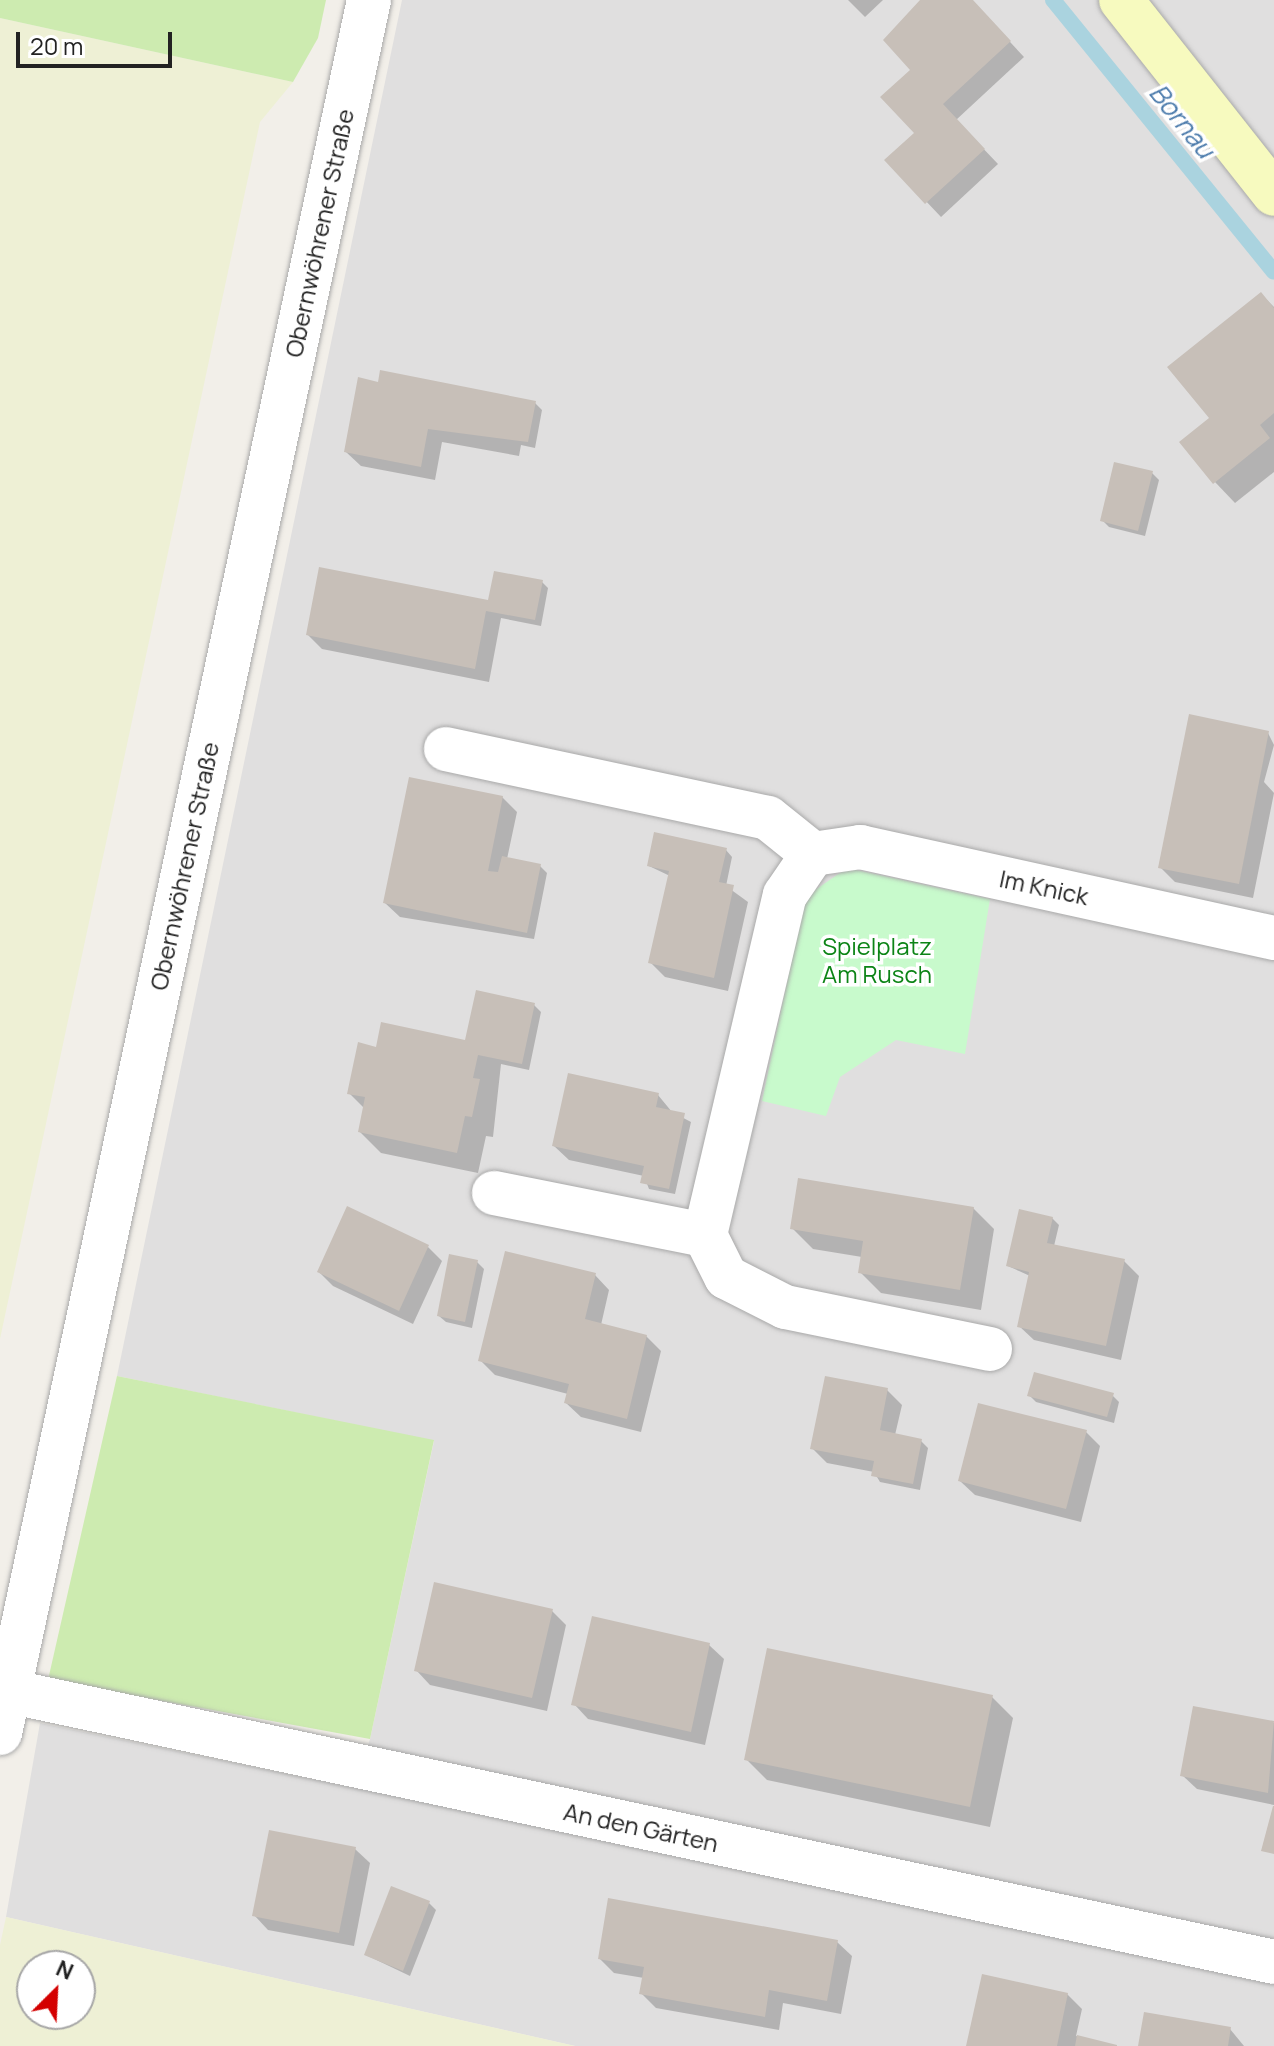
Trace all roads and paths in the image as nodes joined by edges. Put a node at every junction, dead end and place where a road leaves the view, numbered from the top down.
1 (369, 0) edge
2 (1121, 0) edge
3 (1274, 194) edge
4 (446, 749) dead end
5 (813, 854) junction
6 (1274, 938) edge
7 (494, 1193) dead end
8 (705, 1235) junction
9 (990, 1349) dead end
10 (4, 1712) edge
11 (1274, 1962) edge

1 - 10 street, Obernwöhrener Straße
2 - 3 main road
4 - 5 street
5 - 6 street, Im Knick
5 - 8 street
7 - 8 street
8 - 9 street
10 - 11 street, An den Gärten

